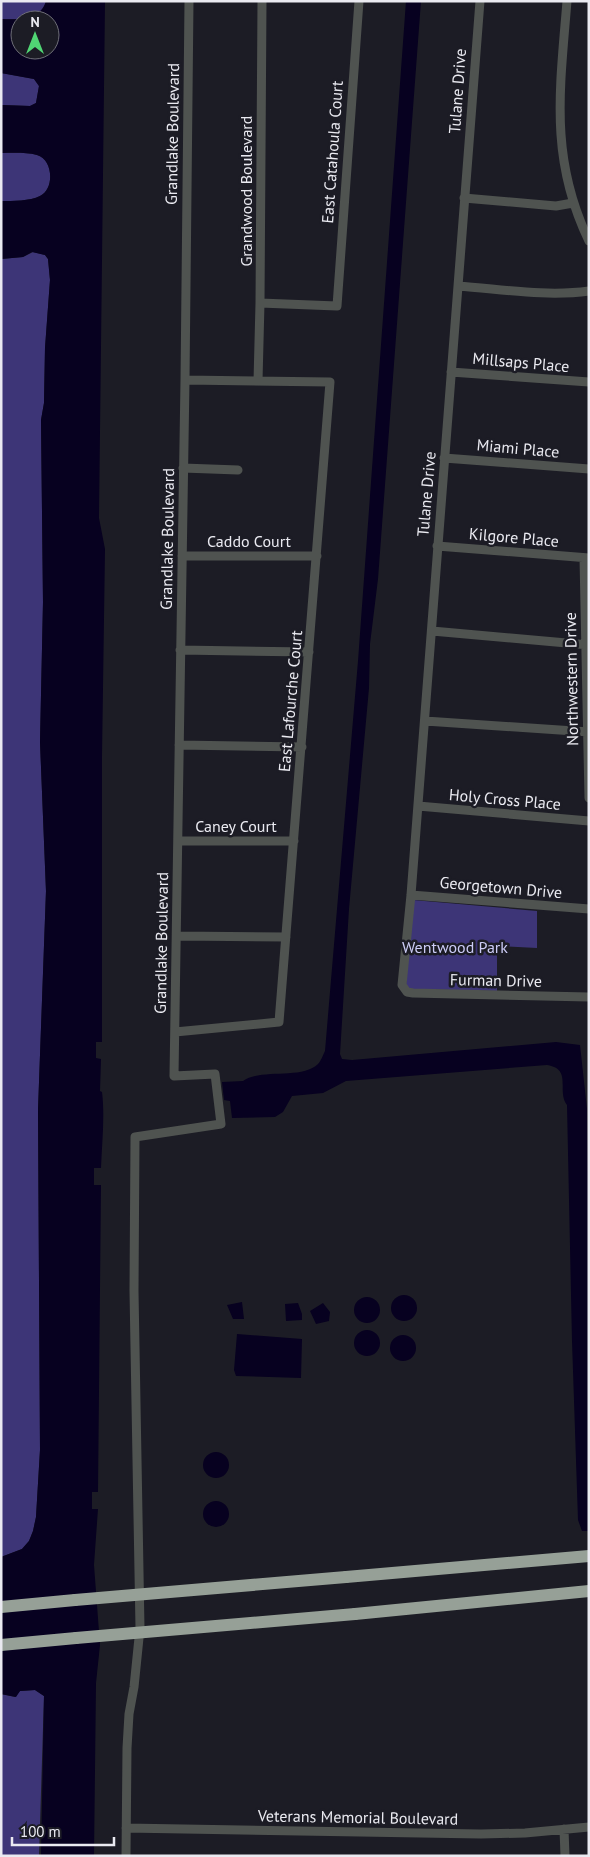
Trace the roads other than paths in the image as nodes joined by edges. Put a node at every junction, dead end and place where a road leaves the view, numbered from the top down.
1 (189, 1) edge
2 (262, 1) edge
3 (359, 1) edge
4 (480, 1) edge
5 (567, 1) edge
6 (464, 198) junction
7 (573, 203) junction
8 (589, 241) edge
9 (458, 286) junction
10 (589, 291) edge
11 (260, 303) junction
12 (451, 372) junction
13 (185, 380) junction
14 (258, 381) junction
15 (589, 382) edge
16 (444, 458) junction
17 (183, 468) junction
18 (589, 469) edge
19 (238, 470) dead end
20 (437, 546) junction
21 (182, 556) junction
22 (317, 556) junction
23 (586, 558) edge
24 (432, 631) junction
25 (588, 645) edge
26 (180, 650) junction
27 (309, 652) junction
28 (425, 721) junction
29 (588, 732) edge
30 (179, 745) junction
31 (302, 747) junction
32 (589, 798) edge
33 (418, 806) junction
34 (589, 821) edge
35 (178, 841) junction
36 (294, 841) junction
37 (411, 895) junction
38 (589, 909) edge
39 (177, 936) junction
40 (286, 937) junction
41 (404, 989) joint
42 (589, 998) edge
43 (175, 1032) junction
44 (589, 1556) edge
45 (589, 1593) edge
46 (1, 1607) edge
47 (1, 1646) edge
48 (584, 1827) edge
49 (126, 1828) junction
50 (564, 1829) junction
51 (126, 1856) edge
52 (565, 1856) edge

1 - 13 street, Grandlake Boulevard
2 - 11 street, Grandwood Boulevard
3 - 11 street, East Catahoula Court
4 - 6 street, Tulane Drive
5 - 7 street
6 - 7 street
6 - 9 street, Tulane Drive
7 - 8 street
9 - 10 street
9 - 12 street, Tulane Drive
11 - 14 street, Grandwood Boulevard
12 - 15 street, Millsaps Place
12 - 16 street, Tulane Drive
13 - 14 street
13 - 17 street, Grandlake Boulevard
14 - 22 street, East Lafourche Court
16 - 18 street, Miami Place
16 - 20 street, Tulane Drive
17 - 19 street
17 - 21 street, Grandlake Boulevard
20 - 23 street, Kilgore Place
20 - 24 street, Tulane Drive
21 - 22 street, Caddo Court
21 - 26 street, Grandlake Boulevard
22 - 27 street, East Lafourche Court
23 - 25 street, Northwestern Drive
24 - 25 street
24 - 28 street, Tulane Drive
25 - 29 street, Northwestern Drive
26 - 27 street
26 - 30 street, Grandlake Boulevard
27 - 31 street, East Lafourche Court
28 - 29 street
28 - 33 street, Tulane Drive
29 - 32 street, Northwestern Drive
30 - 31 street
30 - 35 street, Grandlake Boulevard
31 - 36 street, East Lafourche Court
33 - 34 street, Holy Cross Place
33 - 37 street, Tulane Drive
35 - 36 street, Caney Court
35 - 39 street, Grandlake Boulevard
36 - 40 street, East Lafourche Court
37 - 38 street, Georgetown Drive
37 - 41 street, Tulane Drive
39 - 40 street
39 - 43 street, Grandlake Boulevard
40 - 43 street, East Lafourche Court
41 - 42 street, Furman Drive
43 - 49 street, Grandlake Boulevard
44 - 46 highway, bridge
45 - 47 highway, bridge
48 - 50 street, Veterans Memorial Boulevard
49 - 50 street, Veterans Memorial Boulevard
49 - 51 street
50 - 52 street

